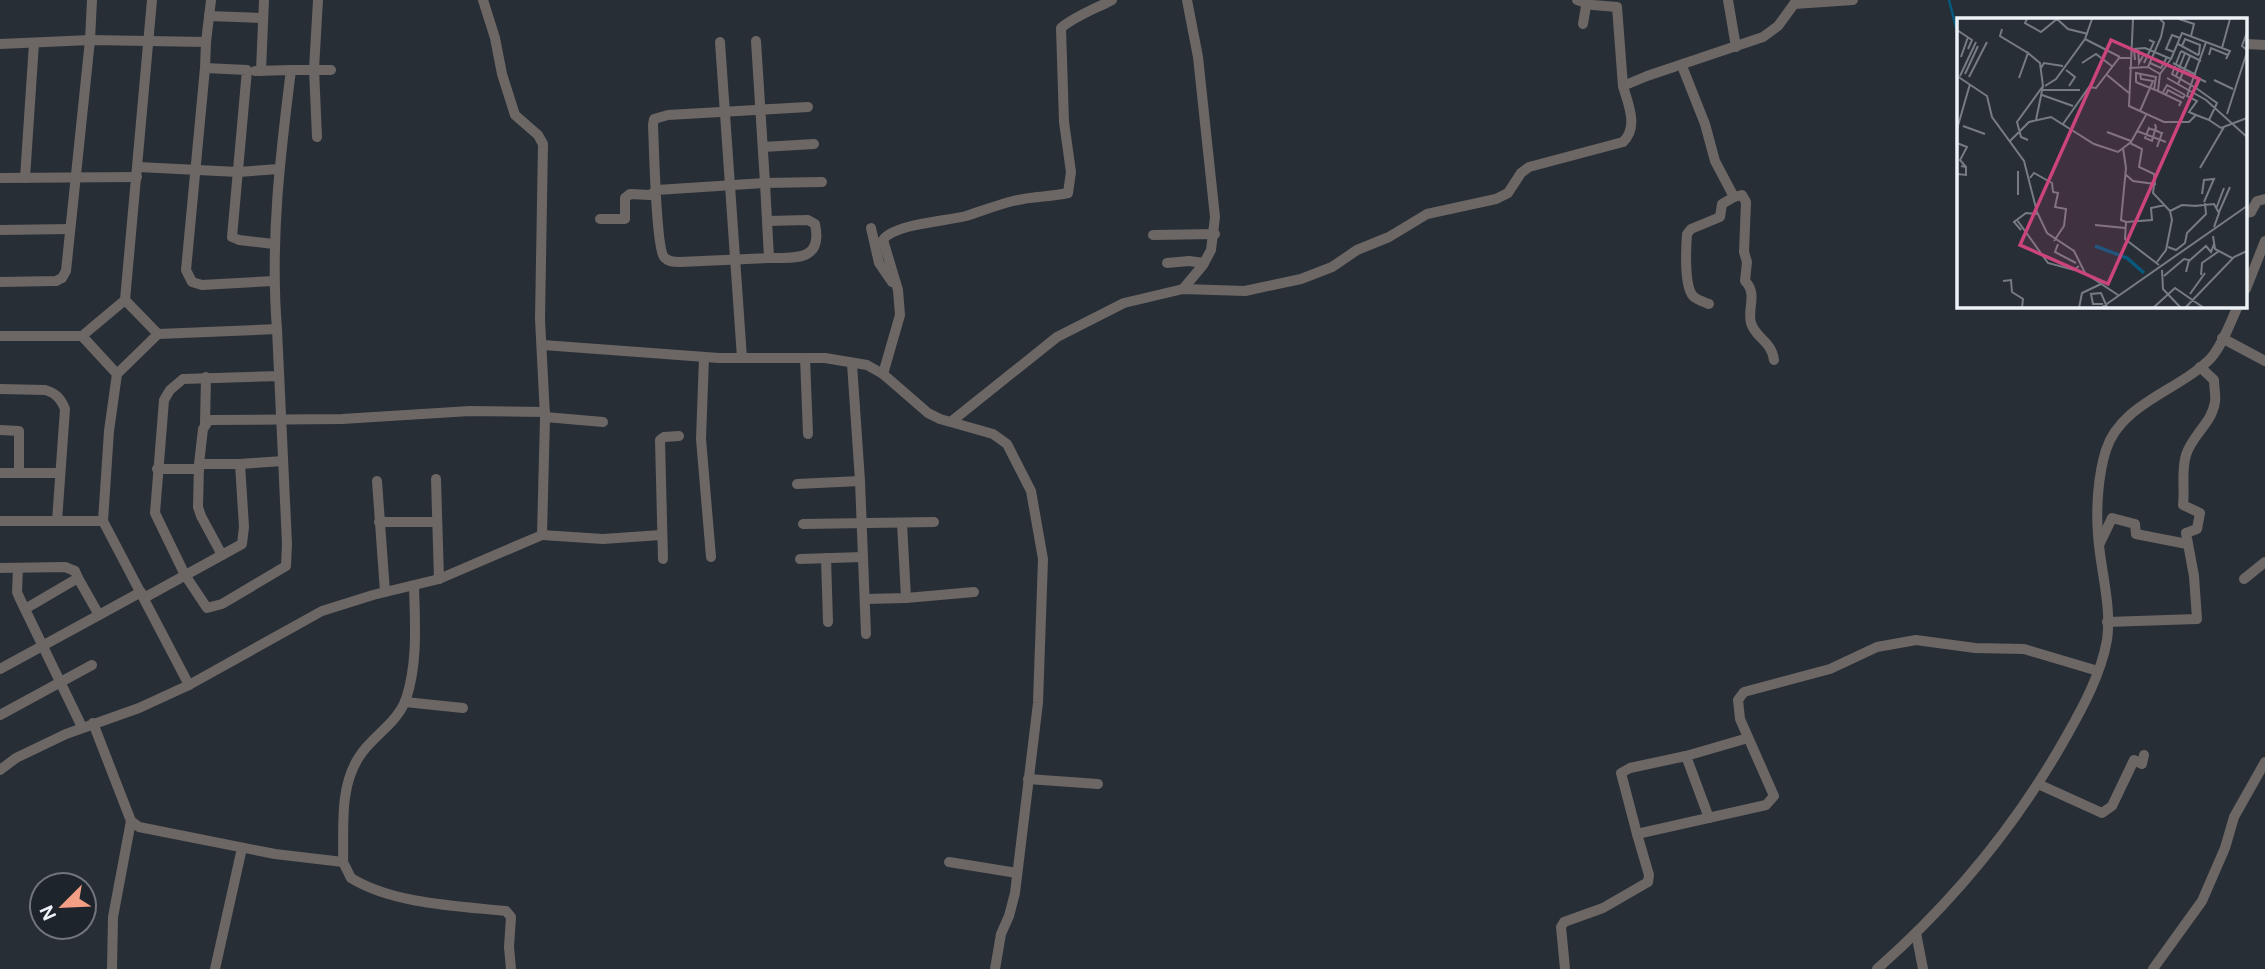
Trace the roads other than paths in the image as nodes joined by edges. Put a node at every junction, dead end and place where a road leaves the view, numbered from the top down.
1 (92, 0) edge
2 (152, 0) edge
3 (211, 0) edge
4 (264, 0) edge
5 (317, 0) edge
6 (483, 0) edge
7 (1112, 0) edge
8 (1187, 0) edge
9 (1728, 0) edge
10 (1853, 0) edge
11 (1584, 1) edge
12 (1796, 2) edge
13 (1617, 4) edge
14 (209, 16) junction
15 (262, 18) junction
16 (1583, 24) dead end
17 (90, 40) junction
18 (148, 40) junction
19 (720, 41) dead end
20 (756, 41) dead end
21 (206, 42) junction
22 (34, 43) junction
23 (0, 44) edge
24 (1736, 47) junction
25 (1682, 66) junction
26 (205, 68) junction
27 (291, 69) junction
28 (314, 69) junction
29 (247, 70) junction
30 (331, 70) dead end
31 (261, 71) junction
32 (1623, 86) junction
33 (808, 107) dead end
34 (761, 109) junction
35 (723, 111) junction
36 (317, 137) dead end
37 (814, 144) dead end
38 (763, 147) junction
39 (279, 169) junction
40 (197, 170) junction
41 (138, 172) junction
42 (237, 173) junction
43 (76, 177) junction
44 (0, 178) edge
45 (25, 178) junction
46 (822, 182) dead end
47 (765, 183) junction
48 (730, 185) junction
49 (657, 190) junction
50 (1734, 197) junction
51 (2265, 198) edge
52 (2248, 213) edge
53 (600, 219) dead end
54 (767, 221) junction
55 (871, 228) dead end
56 (71, 229) junction
57 (0, 230) edge
58 (1214, 234) junction
59 (1153, 235) dead end
60 (2265, 241) edge
61 (274, 244) junction
62 (769, 258) junction
63 (735, 259) junction
64 (1167, 263) dead end
65 (1204, 263) junction
66 (273, 281) junction
67 (0, 282) edge
68 (2248, 284) edge
69 (1183, 289) junction
70 (898, 290) junction
71 (125, 300) junction
72 (1709, 304) dead end
73 (2237, 308) edge
74 (277, 330) junction
75 (158, 334) junction
76 (0, 336) edge
77 (82, 336) junction
78 (2222, 338) junction
79 (543, 345) junction
80 (704, 358) junction
81 (741, 358) junction
82 (805, 358) junction
83 (1774, 360) dead end
84 (2265, 360) edge
85 (852, 363) junction
86 (2200, 367) junction
87 (117, 374) junction
88 (883, 374) junction
89 (279, 376) junction
90 (206, 377) junction
91 (0, 389) edge
92 (545, 414) junction
93 (281, 419) junction
94 (952, 421) junction
95 (603, 422) dead end
96 (205, 424) junction
97 (0, 430) edge
98 (808, 434) dead end
99 (678, 436) dead end
100 (283, 461) junction
101 (240, 464) junction
102 (199, 467) junction
103 (157, 469) junction
104 (0, 473) edge
105 (19, 473) junction
106 (60, 473) junction
107 (436, 479) dead end
108 (377, 481) dead end
109 (860, 481) junction
110 (797, 484) dead end
111 (0, 521) edge
112 (57, 521) junction
113 (103, 522) junction
114 (379, 522) junction
115 (437, 522) junction
116 (934, 522) dead end
117 (862, 523) junction
118 (902, 523) junction
119 (803, 524) dead end
120 (542, 535) junction
121 (661, 536) junction
122 (2187, 544) junction
123 (2099, 545) junction
124 (222, 555) junction
125 (711, 557) dead end
126 (863, 557) junction
127 (826, 558) junction
128 (663, 559) dead end
129 (800, 559) dead end
130 (2265, 562) edge
131 (0, 568) edge
132 (18, 568) junction
133 (185, 575) junction
134 (78, 578) junction
135 (439, 579) junction
136 (2244, 579) dead end
137 (414, 586) junction
138 (385, 592) junction
139 (974, 592) dead end
140 (143, 595) junction
141 (906, 598) junction
142 (865, 599) junction
143 (25, 609) junction
144 (99, 615) junction
145 (828, 622) dead end
146 (2107, 622) junction
147 (866, 634) dead end
148 (42, 646) junction
149 (2, 663) edge
150 (92, 665) dead end
151 (2098, 671) junction
152 (62, 682) junction
153 (189, 685) junction
154 (405, 702) junction
155 (463, 708) dead end
156 (0, 715) edge
157 (88, 725) junction
158 (1748, 738) junction
159 (2144, 755) dead end
160 (1686, 756) junction
161 (2265, 762) edge
162 (0, 769) edge
163 (1028, 779) junction
164 (2038, 784) junction
165 (1098, 785) dead end
166 (1709, 818) junction
167 (131, 821) junction
168 (1637, 834) junction
169 (243, 848) junction
170 (343, 862) junction
171 (948, 862) dead end
172 (1017, 873) junction
173 (1916, 933) junction
174 (112, 969) edge
175 (215, 969) edge
176 (511, 969) edge
177 (995, 969) edge
178 (1565, 969) edge
179 (1877, 969) edge
180 (1923, 969) edge
181 (2153, 969) edge

1 - 17 street
2 - 18 street
3 - 14 street
4 - 15 street
5 - 28 street
6 - 79 street
7 - 70 street
8 - 58 street
9 - 24 street
10 - 12 street
11 - 13 street
11 - 16 street
12 - 24 street
13 - 32 street
14 - 15 street
14 - 21 street
15 - 31 street
17 - 18 street
17 - 22 street
17 - 43 street
18 - 21 street
18 - 41 street
19 - 35 street
20 - 34 street
21 - 26 street
22 - 23 street
22 - 45 street
24 - 25 street
25 - 32 street
25 - 50 street
26 - 29 street
26 - 40 street
27 - 28 street
27 - 31 street
27 - 39 street
28 - 30 street
28 - 36 street
29 - 31 street
29 - 42 street
32 - 69 street
33 - 34 street
34 - 35 street
34 - 38 street
35 - 48 street
35 - 49 street
37 - 38 street
38 - 47 street
39 - 42 street
39 - 61 street
40 - 41 street
40 - 42 street
40 - 66 street
41 - 43 street
41 - 71 street
42 - 61 street
43 - 45 street
43 - 56 street
44 - 45 street
46 - 47 street
47 - 48 street
47 - 54 street
48 - 49 street
48 - 63 street
49 - 53 street
49 - 63 street
50 - 72 street
50 - 83 street
51 - 52 street
54 - 62 street
54 - 62 street
55 - 70 street
56 - 57 street
56 - 67 street
58 - 59 street
58 - 65 street
60 - 68 street
61 - 66 street
62 - 63 street
63 - 81 street
64 - 65 street
65 - 69 street
66 - 74 street
69 - 94 street
70 - 88 street
71 - 75 street
71 - 77 street
73 - 78 street
74 - 75 street
74 - 89 street
75 - 87 street
76 - 77 street
77 - 87 street
78 - 84 street
78 - 86 street
79 - 80 street
79 - 92 street
80 - 81 street
80 - 125 street
81 - 82 street
82 - 85 street
82 - 98 street
85 - 88 street
85 - 109 street
86 - 122 street
86 - 123 street
87 - 113 street
88 - 94 street
89 - 90 street
89 - 93 street
90 - 96 street
90 - 103 street
91 - 106 street
92 - 93 street
92 - 95 street
92 - 120 street
93 - 96 street
93 - 100 street
94 - 163 street
96 - 102 street
97 - 105 street
99 - 121 street
100 - 101 street
100 - 133 street
101 - 102 street
101 - 124 street
102 - 103 street
102 - 124 street
103 - 133 street
104 - 105 street
105 - 106 street
106 - 112 street
107 - 115 street
108 - 114 street
109 - 110 street
109 - 117 street
111 - 112 street
112 - 113 street
113 - 140 street
114 - 115 street
114 - 138 street
115 - 135 street
116 - 118 street
117 - 118 street
117 - 119 street
117 - 126 street
118 - 141 street
120 - 121 street
120 - 135 street
121 - 128 street
122 - 123 street
122 - 146 street
123 - 146 street
124 - 133 street
126 - 127 street
126 - 142 street
127 - 129 street
127 - 145 street
130 - 136 street
131 - 132 street
132 - 134 street
132 - 143 street
133 - 140 street
134 - 143 street
134 - 144 street
135 - 137 street
137 - 138 street
137 - 154 street
138 - 153 street
139 - 141 street
140 - 144 street
140 - 153 street
141 - 142 street
142 - 147 street
143 - 148 street
144 - 148 street
146 - 151 street
148 - 149 street
148 - 152 street
150 - 152 street
151 - 158 street
151 - 164 street
152 - 156 street
152 - 157 street
153 - 157 street
154 - 155 street
154 - 170 street
157 - 162 street
157 - 167 street
158 - 160 street
158 - 166 street
159 - 164 street
160 - 166 street
160 - 168 street
161 - 181 street
163 - 165 street
163 - 172 street
164 - 173 street
166 - 168 street
167 - 169 street
167 - 174 street
168 - 178 street
169 - 170 street
169 - 175 street
170 - 176 street
171 - 172 street
172 - 177 street
173 - 179 street
173 - 180 street

